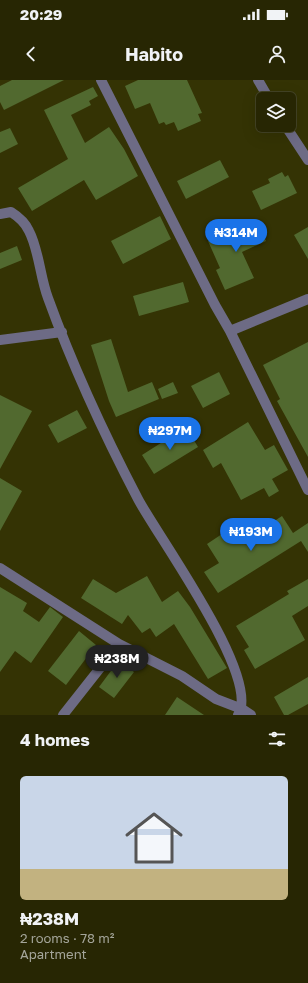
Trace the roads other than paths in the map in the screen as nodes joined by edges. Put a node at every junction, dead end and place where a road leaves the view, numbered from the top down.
1 (258, 80) edge
2 (104, 82) edge
3 (265, 92) edge
4 (289, 132) edge
5 (308, 160) edge
6 (0, 214) edge
7 (308, 299) edge
8 (62, 332) junction
9 (230, 332) junction
10 (0, 340) edge
11 (308, 490) edge
12 (0, 568) edge
13 (119, 644) junction
14 (240, 712) edge
15 (63, 715) edge
16 (251, 715) edge

1 - 3 street
2 - 9 street
4 - 5 street
6 - 8 street
7 - 9 street
8 - 10 street
8 - 14 street
9 - 11 street
12 - 13 street
13 - 14 street
13 - 15 street
14 - 16 street

